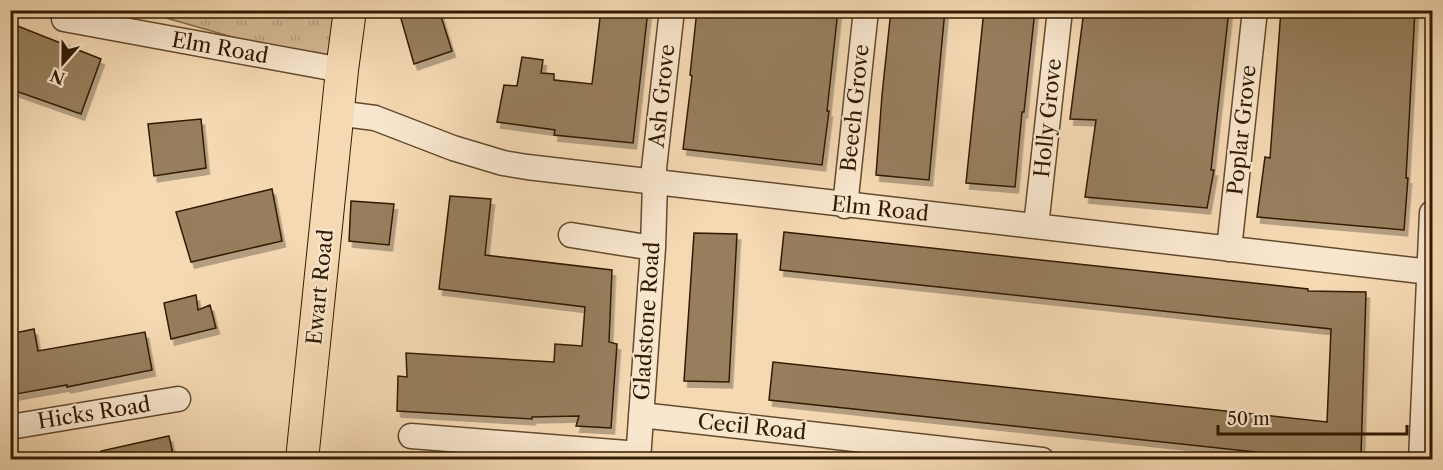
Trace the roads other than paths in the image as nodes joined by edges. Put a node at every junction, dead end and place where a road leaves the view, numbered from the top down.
1 (350, 10) edge
2 (672, 10) edge
3 (866, 10) edge
4 (1060, 10) edge
5 (1255, 10) edge
6 (64, 19) dead end
7 (342, 70) junction
8 (337, 113) junction
9 (655, 182) junction
10 (845, 206) junction
11 (1432, 213) edge
12 (1036, 226) junction
13 (571, 235) dead end
14 (652, 248) junction
15 (1229, 249) junction
16 (1430, 272) junction
17 (1429, 347) edge
18 (178, 399) dead end
19 (641, 415) junction
20 (10, 427) edge
21 (411, 436) dead end
22 (638, 457) edge
23 (302, 459) edge
24 (1042, 459) edge
25 (1421, 459) edge

1 - 7 main road, Ewart Road
2 - 9 street, Ash Grove
3 - 10 street, Beech Grove
4 - 12 street, Holly Grove
5 - 15 street, Poplar Grove
6 - 7 street, Elm Road
7 - 8 main road, Ewart Road
8 - 9 street, Elm Road
8 - 23 main road, Ewart Road
9 - 10 street, Elm Road
9 - 14 street, Gladstone Road
10 - 12 street, Elm Road
11 - 16 street
12 - 15 street, Elm Road
13 - 14 street
14 - 19 street, Gladstone Road
15 - 16 street, Elm Road
16 - 17 street
17 - 25 street
18 - 20 street, Hicks Road
19 - 22 street, Gladstone Road
19 - 24 street, Cecil Road
21 - 22 street

